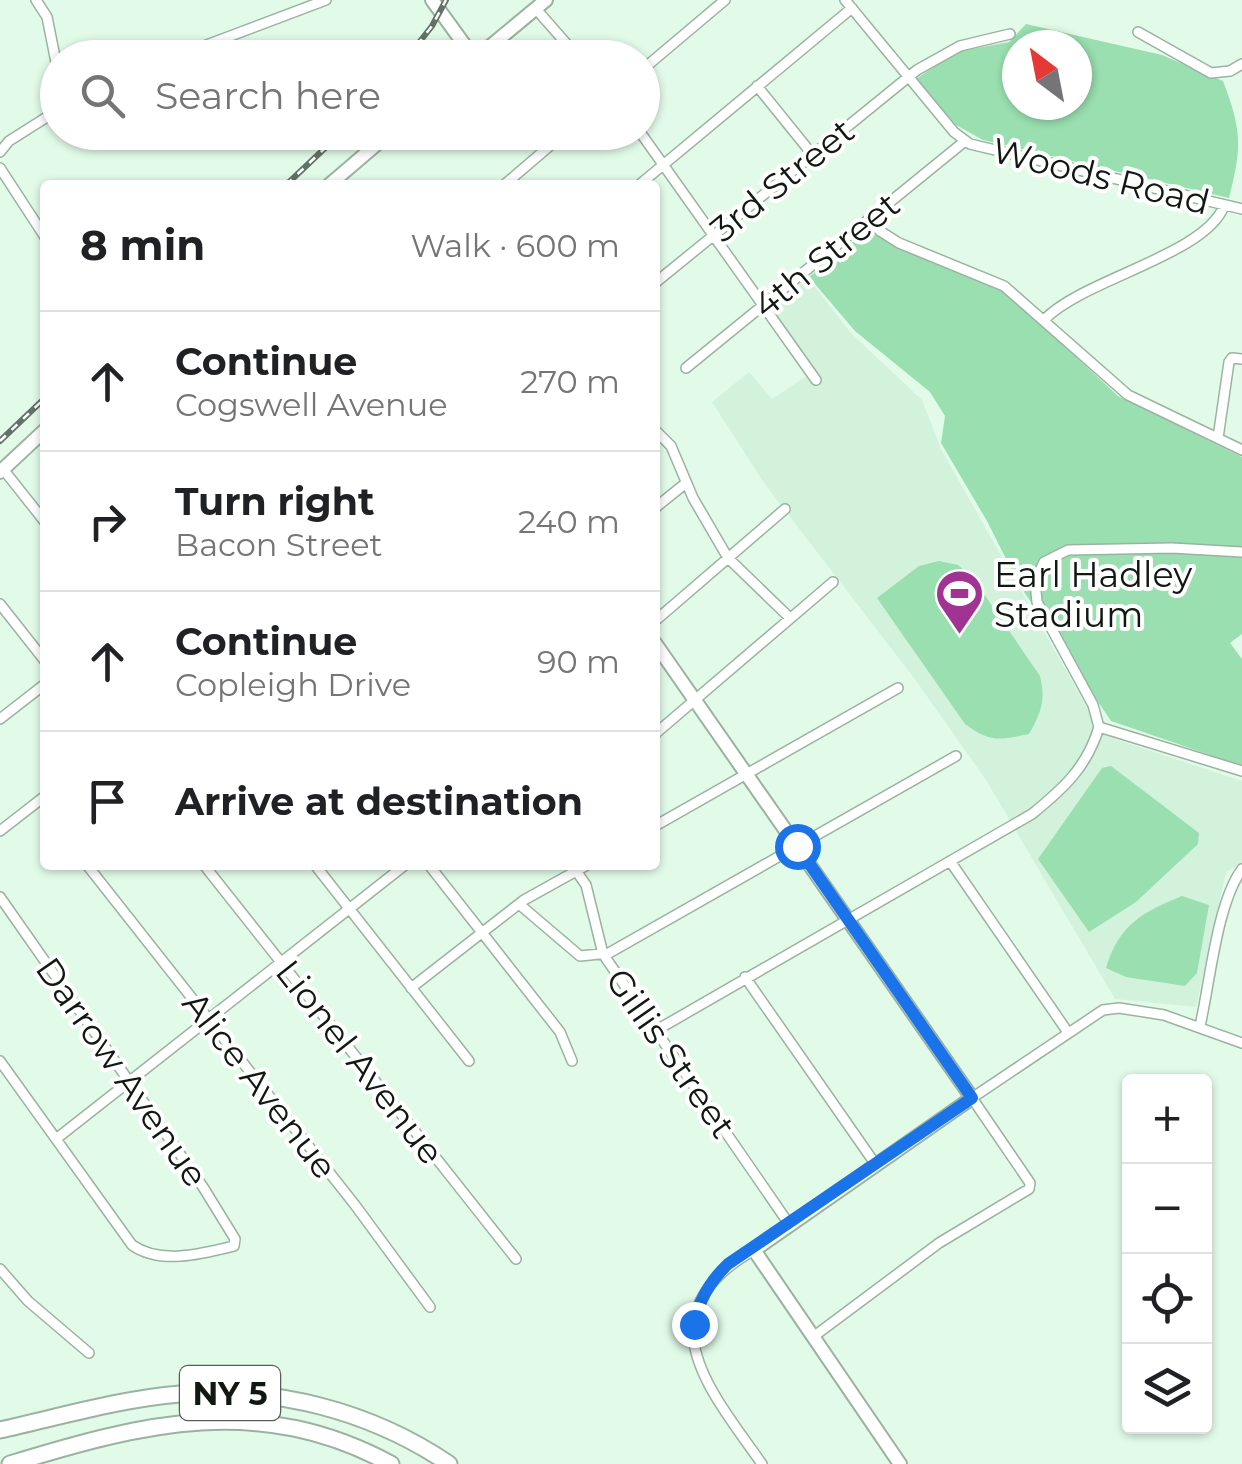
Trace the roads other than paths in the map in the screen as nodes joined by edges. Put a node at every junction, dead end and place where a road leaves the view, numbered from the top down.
1 (36, 0) edge
2 (326, 0) edge
3 (432, 0) edge
4 (726, 0) edge
5 (541, 4) edge
6 (848, 4) edge
7 (1138, 32) dead end
8 (1002, 36) edge
9 (52, 40) edge
10 (220, 40) edge
11 (462, 40) edge
12 (497, 40) edge
13 (566, 40) edge
14 (660, 55) edge
15 (1242, 64) edge
16 (909, 77) junction
17 (757, 86) junction
18 (40, 122) edge
19 (965, 141) junction
20 (370, 150) edge
21 (545, 150) edge
22 (654, 150) edge
23 (0, 152) edge
24 (812, 154) junction
25 (665, 164) junction
26 (0, 168) edge
27 (336, 180) edge
28 (510, 180) edge
29 (645, 180) edge
30 (1224, 206) junction
31 (1242, 209) edge
32 (870, 220) junction
33 (40, 229) edge
34 (715, 235) junction
35 (660, 279) edge
36 (765, 306) junction
37 (1045, 319) junction
38 (1242, 360) edge
39 (686, 368) dead end
40 (816, 380) dead end
41 (40, 435) edge
42 (660, 435) edge
43 (1218, 438) junction
44 (1242, 450) edge
45 (2, 471) edge
46 (686, 482) junction
47 (660, 504) edge
48 (785, 508) dead end
49 (40, 516) edge
50 (1242, 552) edge
51 (728, 558) junction
52 (833, 582) dead end
53 (0, 604) edge
54 (660, 617) edge
55 (790, 618) junction
56 (660, 650) edge
57 (40, 655) edge
58 (40, 688) edge
59 (898, 688) dead end
60 (695, 700) junction
61 (0, 720) edge
62 (1100, 727) junction
63 (660, 730) edge
64 (956, 756) dead end
65 (1242, 771) edge
66 (747, 775) junction
67 (40, 800) edge
68 (660, 823) edge
69 (0, 832) edge
70 (797, 846) junction
71 (950, 861) junction
72 (1242, 868) edge
73 (91, 870) edge
74 (208, 870) edge
75 (319, 870) edge
76 (399, 870) edge
77 (433, 870) edge
78 (571, 870) edge
79 (575, 870) edge
80 (0, 898) edge
81 (519, 904) junction
82 (349, 909) junction
83 (848, 919) junction
84 (482, 932) junction
85 (603, 954) junction
86 (282, 962) junction
87 (745, 978) junction
88 (411, 988) junction
89 (209, 1019) junction
90 (1200, 1026) junction
91 (655, 1030) junction
92 (1067, 1031) junction
93 (1242, 1042) edge
94 (0, 1061) edge
95 (469, 1061) dead end
96 (572, 1061) dead end
97 (130, 1081) junction
98 (972, 1098) junction
99 (56, 1139) junction
100 (876, 1164) junction
101 (790, 1224) junction
102 (754, 1250) junction
103 (516, 1260) dead end
104 (0, 1270) edge
105 (430, 1306) dead end
106 (813, 1338) junction
107 (90, 1353) dead end
108 (0, 1430) edge
109 (10, 1464) edge
110 (391, 1464) edge
111 (448, 1464) edge
112 (762, 1464) edge
113 (900, 1464) edge

1 - 9 street
2 - 10 street
3 - 11 street
4 - 14 street
5 - 12 street
5 - 13 street
6 - 16 street, Woods Road
6 - 17 street
7 - 15 street
8 - 16 street, 3rd Street
16 - 19 street, Woods Road
16 - 24 street, 3rd Street
17 - 24 street
17 - 25 street
18 - 23 street
19 - 30 street, Woods Road
19 - 32 street, 4th Street
20 - 27 street
21 - 28 street
22 - 25 street
24 - 34 street, 3rd Street
25 - 29 street
25 - 34 street
26 - 33 street
30 - 31 street, Woods Road
30 - 37 street
32 - 36 street, 4th Street
32 - 37 street
34 - 35 street, 3rd Street
34 - 36 street
36 - 39 street, 4th Street
36 - 40 street
37 - 43 street
38 - 43 street
41 - 45 street
42 - 46 street
43 - 44 street
45 - 49 street
46 - 47 street
46 - 51 street
48 - 51 street
50 - 62 street
51 - 54 street
51 - 55 street
52 - 55 street
53 - 57 street
55 - 60 street
56 - 60 street
58 - 61 street
59 - 66 street
60 - 63 street
60 - 66 street
62 - 65 street
62 - 71 street
64 - 70 street
66 - 68 street
66 - 70 street
67 - 69 street
70 - 83 street
70 - 85 street
71 - 83 street
71 - 92 street
72 - 90 street
73 - 89 street, Alice Avenue
74 - 86 street, Lionel Avenue
75 - 82 street
76 - 82 street
77 - 84 street
78 - 81 street
79 - 85 street, Gillis Street
80 - 97 street, Darrow Avenue
81 - 84 street
81 - 85 street
82 - 86 street
82 - 88 street
83 - 87 street
83 - 98 street
84 - 88 street
84 - 96 street
85 - 91 street, Gillis Street
86 - 89 street
86 - 103 street, Lionel Avenue
87 - 91 street
87 - 100 street
88 - 95 street
89 - 97 street
89 - 105 street, Alice Avenue
90 - 92 street
90 - 93 street
91 - 101 street, Gillis Street
92 - 98 street
94 - 99 street
97 - 99 street
97 - 99 street, Darrow Avenue
98 - 100 street
98 - 106 street
100 - 101 street
101 - 102 street
102 - 106 street
102 - 112 street
104 - 107 street
106 - 113 street
108 - 111 highway, NY 5
109 - 110 highway, NY 5

